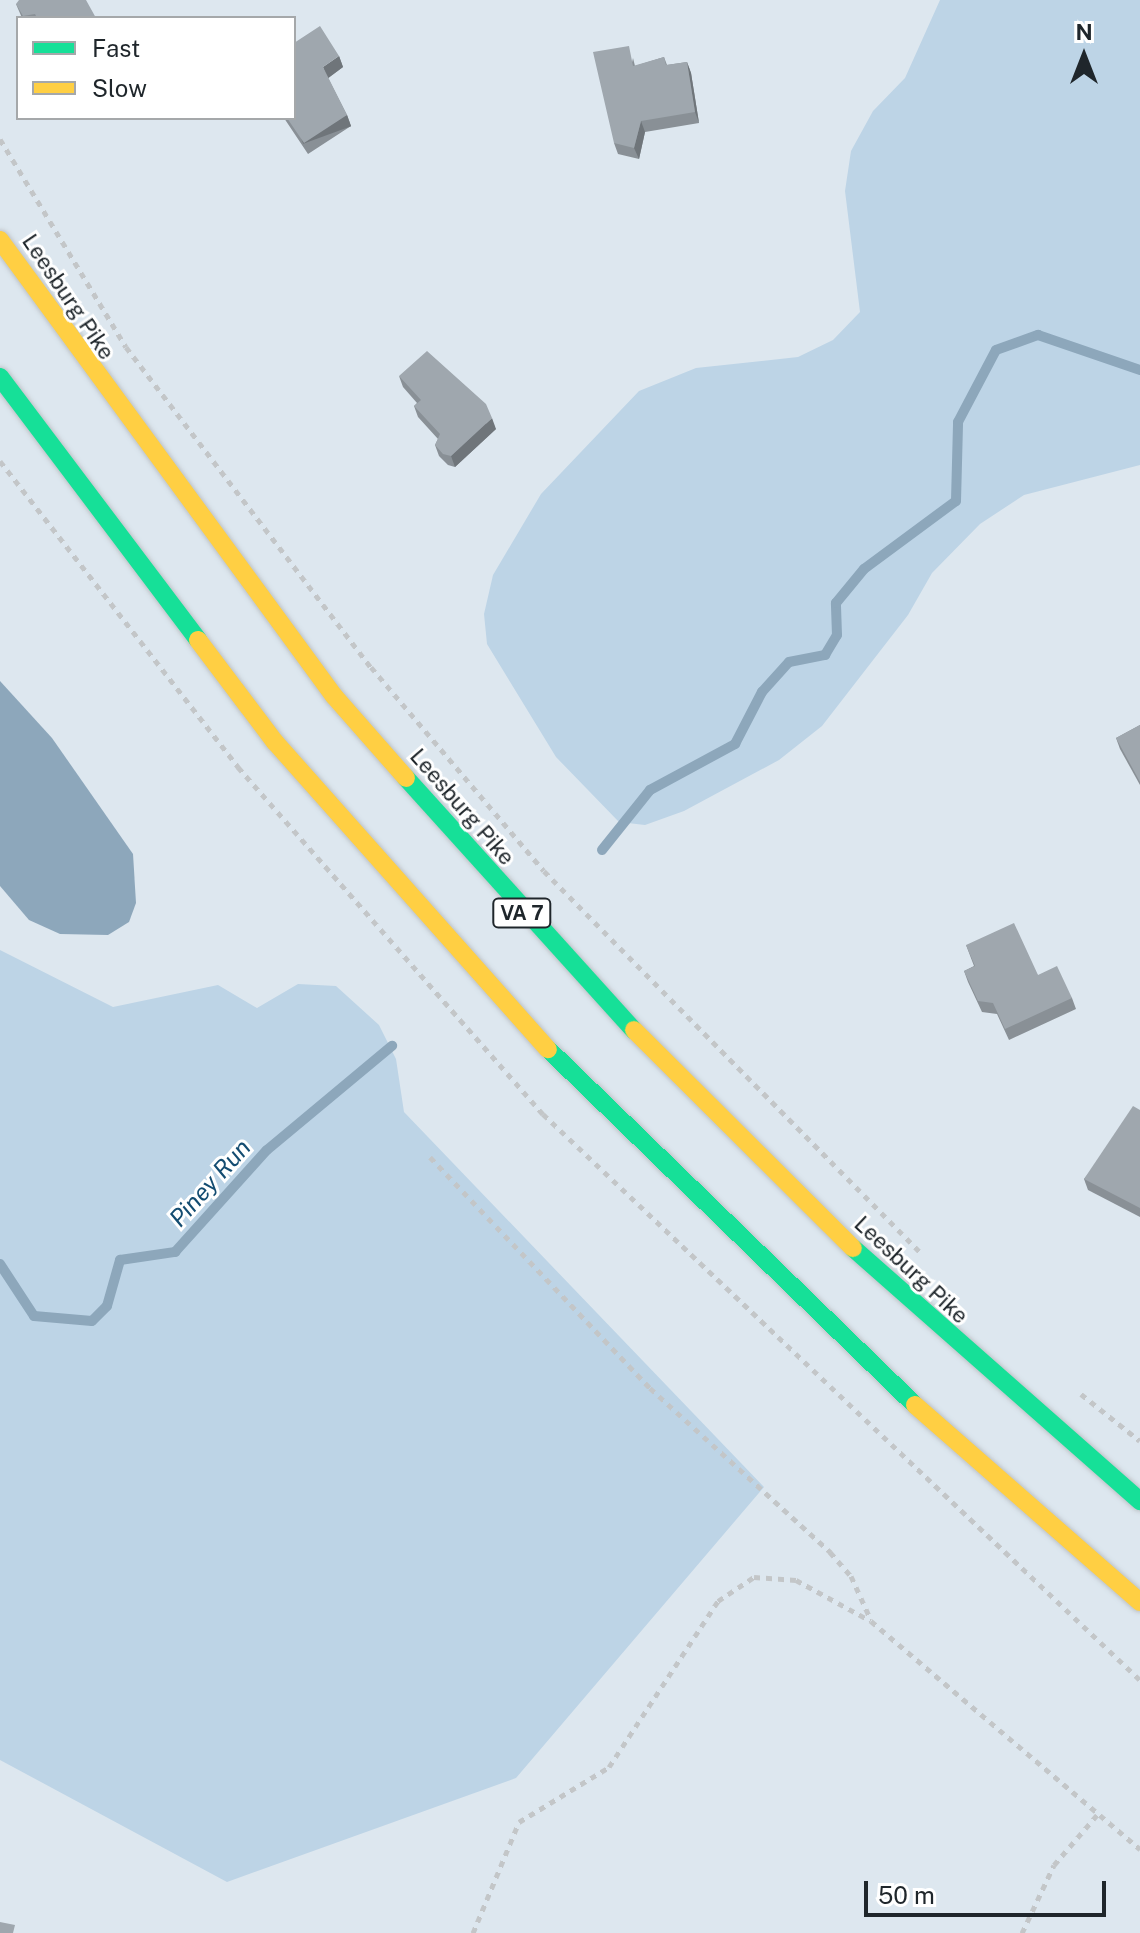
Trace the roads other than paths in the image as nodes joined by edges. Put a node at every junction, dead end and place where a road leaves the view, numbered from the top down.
1 (0, 240) edge
2 (0, 377) edge
3 (1140, 1501) edge
4 (1140, 1602) edge

1 - 3 highway, Leesburg Pike / VA 7
2 - 4 highway

